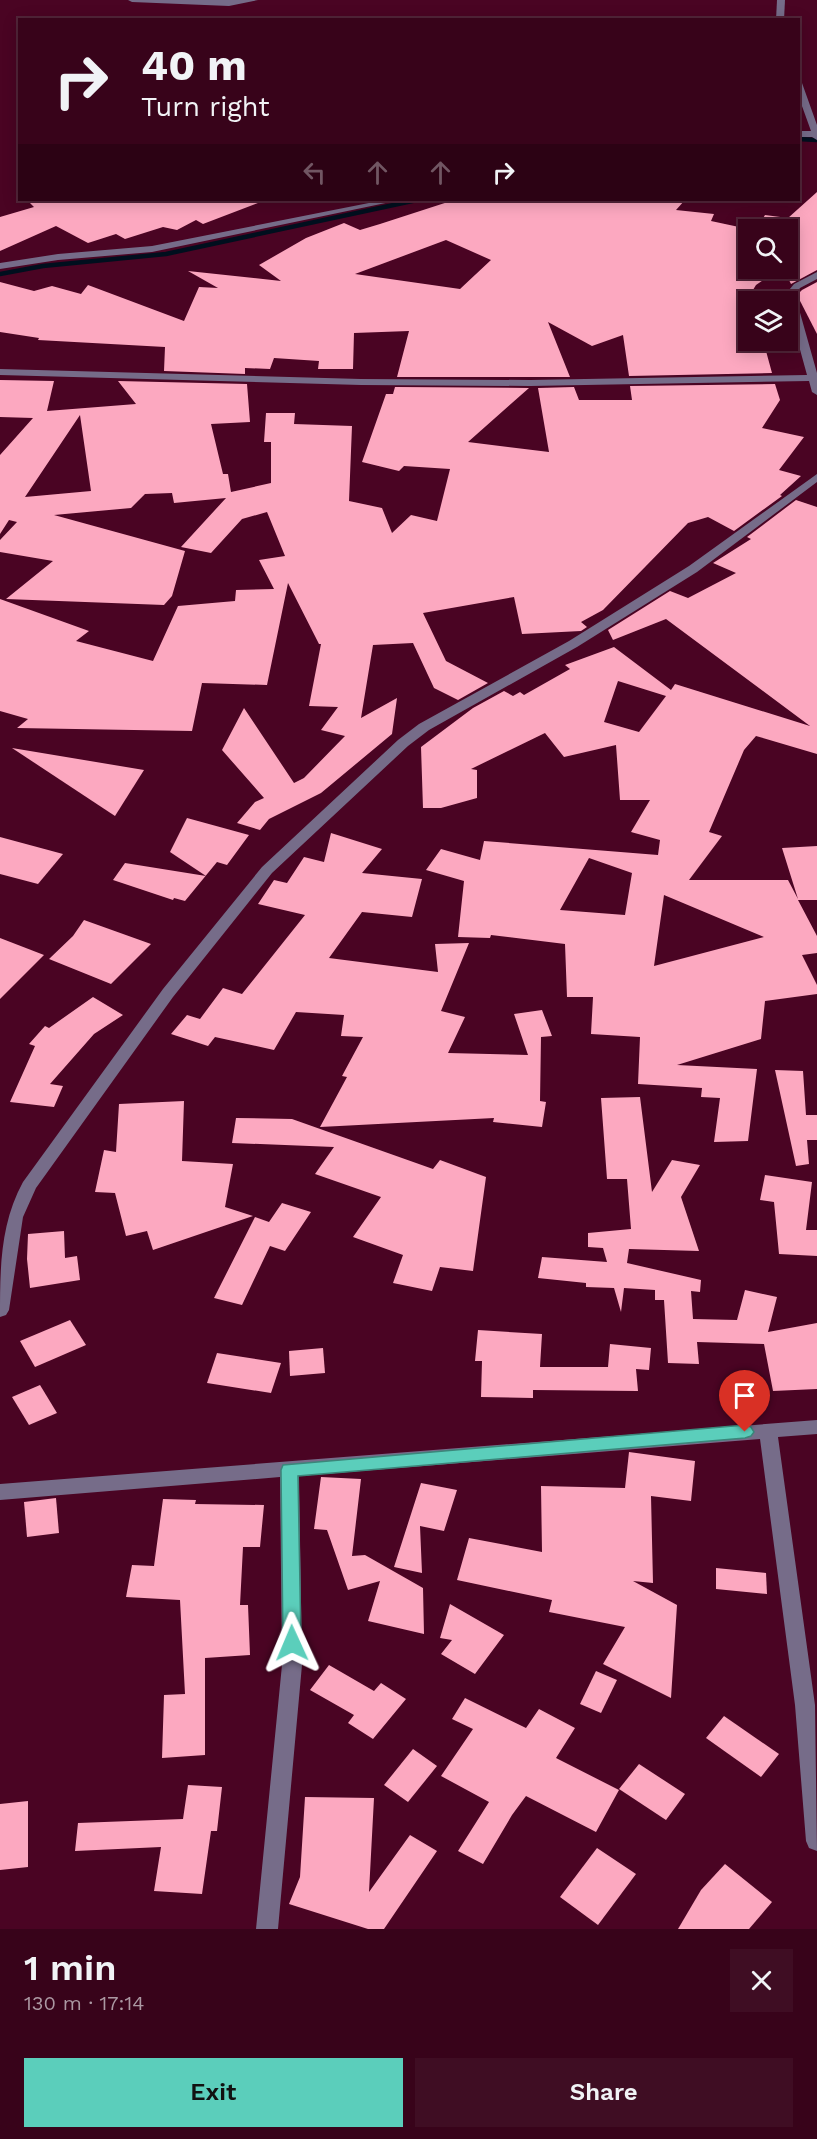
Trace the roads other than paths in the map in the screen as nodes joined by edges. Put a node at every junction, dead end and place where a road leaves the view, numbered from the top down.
1 (132, 0) edge
2 (254, 0) edge
3 (781, 0) edge
4 (780, 18) edge
5 (800, 88) edge
6 (800, 134) edge
7 (817, 136) edge
8 (390, 201) edge
9 (0, 266) edge
10 (817, 275) edge
11 (0, 372) edge
12 (815, 378) edge
13 (817, 392) edge
14 (817, 477) edge
15 (0, 1310) edge
16 (817, 1427) edge
17 (768, 1430) junction
18 (289, 1470) junction
19 (0, 1492) edge
20 (811, 1704) edge
21 (817, 1841) edge
22 (267, 1929) edge

1 - 2 street
3 - 4 street
5 - 7 street
6 - 7 street
8 - 9 street
10 - 12 street
11 - 12 street
12 - 13 street
14 - 15 street
16 - 17 street
17 - 18 street
17 - 20 street
18 - 19 street
18 - 22 street
20 - 21 street

